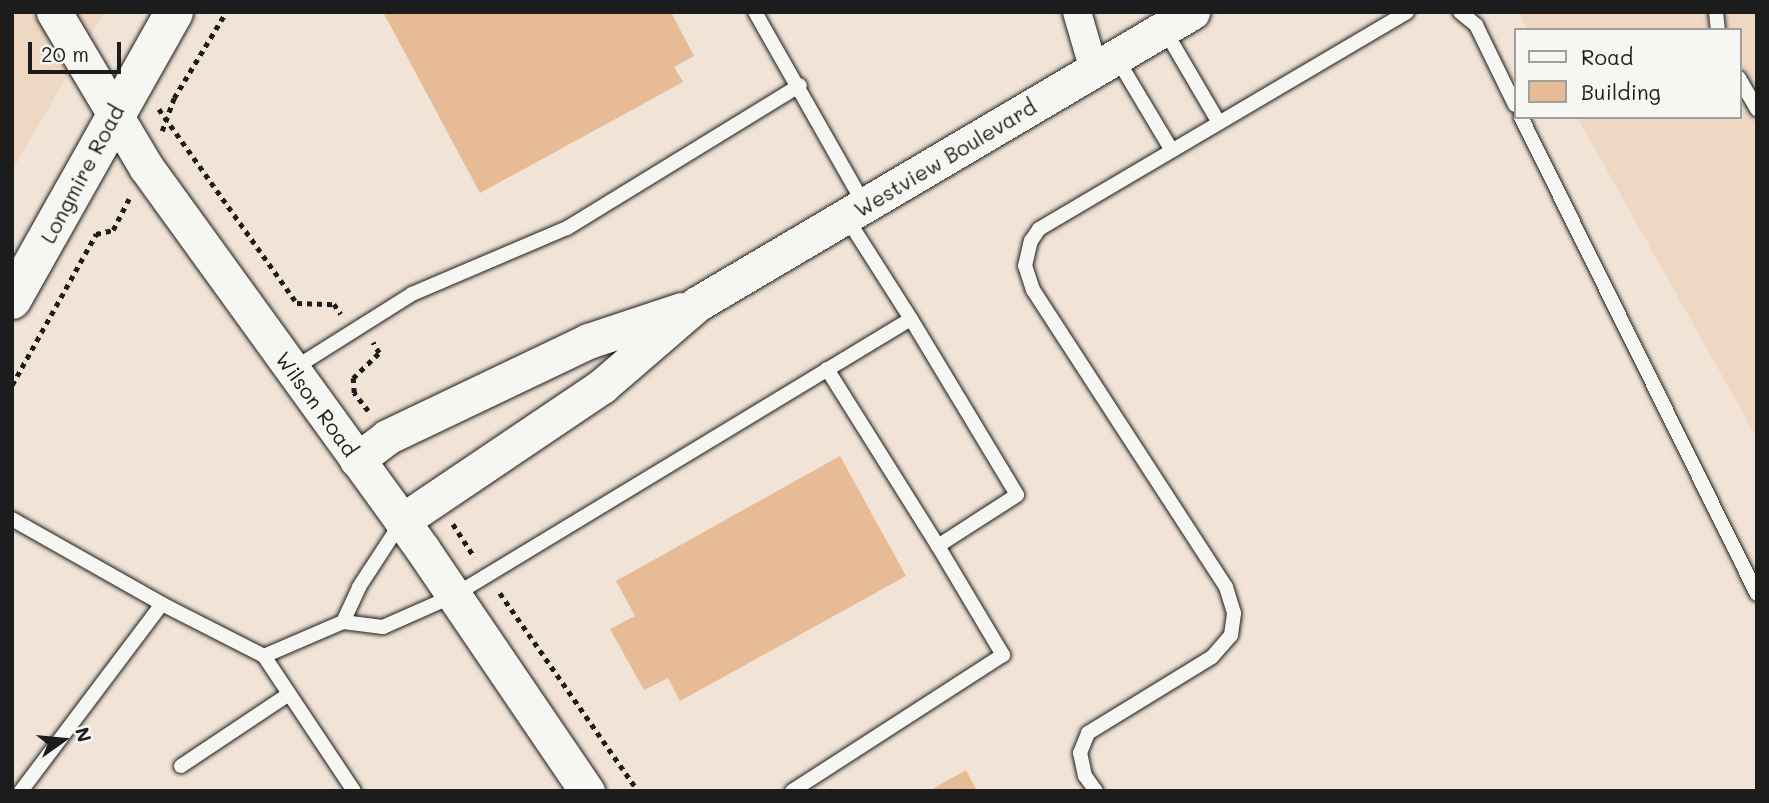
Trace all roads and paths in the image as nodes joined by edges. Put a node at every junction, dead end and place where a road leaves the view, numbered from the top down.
1 (54, 12) edge
2 (174, 12) edge
3 (226, 12) edge
4 (755, 12) edge
5 (1077, 12) edge
6 (1407, 12) edge
7 (1460, 12) edge
8 (1178, 21) edge
9 (1105, 64) junction
10 (1741, 81) edge
11 (800, 85) junction
12 (1514, 103) edge
13 (1757, 109) edge
14 (113, 115) junction
15 (1522, 119) edge
16 (1218, 121) junction
17 (1171, 149) junction
18 (146, 167) junction
19 (855, 211) junction
20 (12, 300) edge
21 (697, 304) junction
22 (911, 319) junction
23 (292, 369) junction
24 (827, 369) junction
25 (12, 385) edge
26 (357, 460) junction
27 (12, 519) edge
28 (402, 521) junction
29 (938, 546) junction
30 (1757, 594) edge
31 (453, 596) junction
32 (162, 604) junction
33 (343, 622) junction
34 (264, 656) junction
35 (289, 694) junction
36 (181, 766) dead end
37 (21, 791) edge
38 (354, 791) edge
39 (587, 791) edge
40 (792, 791) edge
41 (1096, 791) edge

1 - 14 street, Wilson Road
2 - 14 main road, Longmire Road
3 - 18 path
4 - 11 lane
5 - 9 street
6 - 16 lane
7 - 12 lane
8 - 9 street, Westview Boulevard
8 - 16 lane
9 - 17 lane
9 - 19 street, Westview Boulevard
10 - 13 lane
11 - 19 lane
11 - 23 lane
14 - 18 street, Wilson Road
14 - 20 main road, Longmire Road
15 - 30 lane
16 - 17 lane
17 - 41 lane
18 - 23 street, Wilson Road
18 - 25 path
19 - 21 street, Westview Boulevard
19 - 22 lane
21 - 26 street, Westview Boulevard
21 - 28 street, Westview Boulevard
22 - 24 lane
22 - 29 lane
23 - 26 street, Wilson Road
24 - 29 lane
24 - 31 lane
26 - 28 street, Wilson Road
27 - 32 lane
28 - 31 street, Wilson Road
28 - 33 lane
29 - 40 lane
31 - 33 lane
31 - 39 street, Wilson Road
32 - 34 lane
32 - 37 lane
33 - 34 lane
34 - 35 lane
35 - 36 lane
35 - 38 lane

